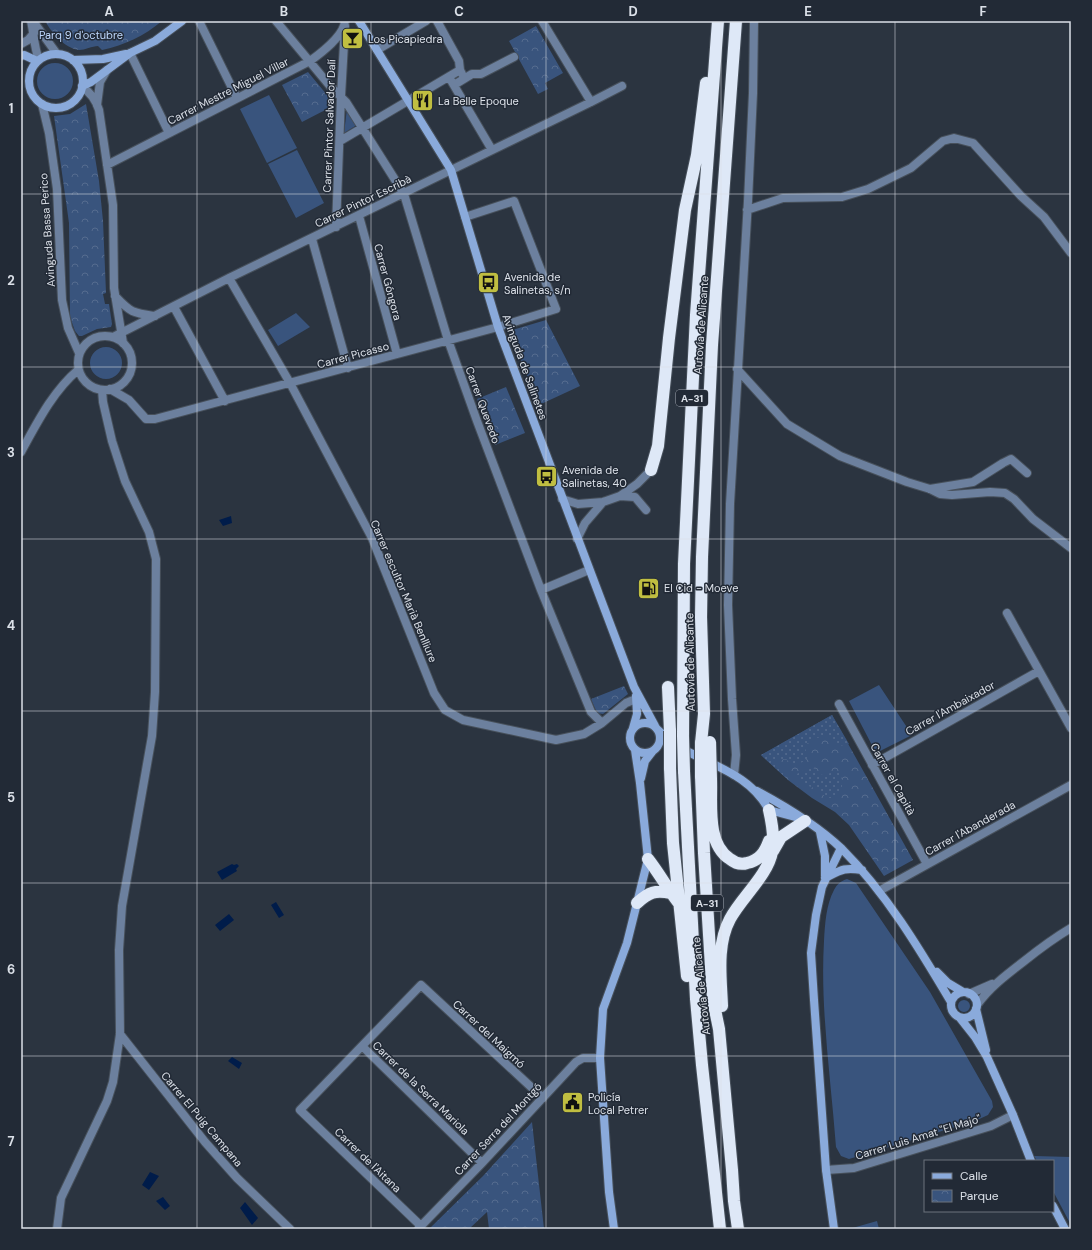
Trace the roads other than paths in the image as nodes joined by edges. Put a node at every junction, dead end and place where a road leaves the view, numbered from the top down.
1 (32, 21) edge
2 (182, 21) edge
3 (199, 21) edge
4 (276, 21) edge
5 (359, 21) edge
6 (426, 21) edge
7 (437, 21) edge
8 (542, 21) edge
9 (718, 21) edge
10 (736, 21) edge
11 (754, 21) edge
12 (345, 23) edge
13 (34, 33) junction
14 (21, 44) edge
15 (377, 50) junction
16 (130, 53) junction
17 (57, 54) junction
18 (21, 56) edge
19 (514, 57) dead end
20 (38, 60) junction
21 (73, 60) junction
22 (310, 61) junction
23 (715, 62) junction
24 (108, 68) junction
25 (460, 70) junction
26 (449, 76) junction
27 (464, 78) junction
28 (21, 84) edge
29 (454, 85) junction
30 (82, 86) junction
31 (622, 86) dead end
32 (30, 87) junction
33 (341, 96) junction
34 (237, 98) junction
35 (408, 101) junction
36 (591, 102) junction
37 (42, 104) junction
38 (97, 105) junction
39 (362, 128) junction
40 (170, 133) junction
41 (340, 141) junction
42 (492, 150) junction
43 (107, 165) junction
44 (452, 170) junction
45 (404, 194) junction
46 (747, 210) junction
47 (359, 216) junction
48 (465, 217) junction
49 (336, 227) junction
50 (312, 239) junction
51 (1071, 253) edge
52 (229, 278) junction
53 (115, 296) junction
54 (174, 306) junction
55 (155, 316) junction
56 (498, 327) junction
57 (122, 333) junction
58 (113, 337) junction
59 (448, 340) junction
60 (124, 343) junction
61 (79, 353) junction
62 (397, 354) junction
63 (348, 368) junction
64 (737, 369) junction
65 (78, 370) junction
66 (290, 383) junction
67 (110, 389) junction
68 (102, 390) junction
69 (225, 401) junction
70 (21, 452) edge
71 (651, 470) joint
72 (1027, 473) dead end
73 (930, 488) junction
74 (620, 496) junction
75 (562, 499) junction
76 (603, 502) junction
77 (646, 510) dead end
78 (577, 539) junction
79 (1071, 548) edge
80 (589, 570) junction
81 (541, 590) junction
82 (1007, 614) dead end
83 (1039, 671) junction
84 (634, 687) junction
85 (668, 687) dead end
86 (636, 699) junction
87 (839, 704) dead end
88 (602, 723) junction
89 (633, 728) junction
90 (656, 728) junction
91 (1071, 728) edge
92 (679, 740) junction
93 (635, 750) junction
94 (654, 750) junction
95 (872, 765) junction
96 (734, 775) junction
97 (706, 777) junction
98 (640, 783) junction
99 (1071, 785) edge
100 (757, 792) junction
101 (769, 810) junction
102 (805, 821) junction
103 (772, 832) junction
104 (820, 832) junction
105 (841, 848) junction
106 (772, 852) junction
107 (648, 859) junction
108 (927, 864) junction
109 (862, 870) junction
110 (825, 878) junction
111 (879, 891) junction
112 (675, 898) junction
113 (637, 903) junction
114 (1071, 928) edge
115 (927, 962) junction
116 (1000, 980) junction
117 (966, 993) junction
118 (696, 998) junction
119 (951, 1002) junction
120 (976, 1007) junction
121 (960, 1018) junction
122 (718, 1029) junction
123 (120, 1034) junction
124 (362, 1046) junction
125 (987, 1057) junction
126 (600, 1058) junction
127 (543, 1098) junction
128 (1013, 1115) junction
129 (1031, 1160) edge
130 (482, 1163) junction
131 (826, 1170) junction
132 (1054, 1208) edge
133 (419, 1228) edge
134 (57, 1229) edge
135 (290, 1229) edge
136 (614, 1229) edge
137 (720, 1229) edge
138 (738, 1229) edge
139 (834, 1229) edge
140 (1065, 1229) edge

1 - 13 street
1 - 17 street
2 - 16 street
3 - 34 street
4 - 22 street, Carrer Quevedo
5 - 15 street, Avinguda de Salinetes
6 - 15 street
7 - 25 street
8 - 36 street
9 - 23 highway, Autovía de Alicante / A-31
10 - 97 highway, Autovía de Alicante / A-31, bridge
11 - 46 street
12 - 22 street, Carrer Mestre Miguel Villar
12 - 33 street, Carrer Pintor Salvador Dalí
13 - 14 street
13 - 20 street
15 - 35 street, Avinguda de Salinetes
16 - 21 street
16 - 24 street
16 - 40 street
17 - 20 street
17 - 21 street
18 - 20 street
19 - 27 street
20 - 32 street
21 - 30 street
22 - 33 street, Carrer Quevedo
22 - 34 street, Carrer Mestre Miguel Villar
23 - 71 highway
23 - 92 highway, Autovía de Alicante / A-31
24 - 30 street
24 - 38 street
25 - 26 street
25 - 27 street
26 - 29 street
26 - 35 street
27 - 29 street
28 - 32 street
29 - 42 street
30 - 37 street
30 - 38 street
31 - 36 street, Carrer Pintor Escribà
32 - 37 street
33 - 39 street, Carrer Quevedo
33 - 41 street, Carrer Pintor Salvador Dalí
34 - 40 street, Carrer Mestre Miguel Villar
35 - 39 street
35 - 44 street, Avinguda de Salinetes
36 - 42 street, Carrer Pintor Escribà
37 - 61 street, Avinguda Bassa Perico
38 - 43 street
39 - 41 street
39 - 45 street, Carrer Quevedo
40 - 43 street, Carrer Mestre Miguel Villar
41 - 49 street, Carrer Pintor Salvador Dalí
42 - 44 street, Carrer Pintor Escribà
43 - 53 street
44 - 45 street, Carrer Pintor Escribà
44 - 48 street, Avinguda de Salinetes
45 - 47 street, Carrer Pintor Escribà
45 - 59 street, Carrer Quevedo
46 - 51 street
46 - 64 street
47 - 49 street, Carrer Pintor Escribà
47 - 62 street, Carrer Góngora
48 - 56 street, Avinguda de Salinetes
48 - 56 street, Carrer Picasso
49 - 50 street, Carrer Pintor Escribà
50 - 52 street, Carrer Pintor Escribà
50 - 63 street
52 - 54 street, Carrer Pintor Escribà
52 - 66 street, Carrer escultor Marià Benlliure
53 - 55 street
53 - 57 street
54 - 55 street, Carrer Pintor Escribà
54 - 69 street
55 - 57 street, Carrer Pintor Escribà
56 - 59 street, Carrer Picasso
56 - 75 street, Avinguda de Salinetes
57 - 58 street, Carrer Pintor Escribà
57 - 60 street
58 - 60 street
58 - 61 street
59 - 62 street, Carrer Picasso
59 - 81 street, Carrer Quevedo
60 - 67 street
61 - 65 street
62 - 63 street, Carrer Picasso
63 - 66 street, Carrer Picasso
64 - 73 street
64 - 96 street
65 - 68 street
65 - 70 street
66 - 69 street, Carrer Picasso
66 - 88 street, Carrer escultor Marià Benlliure
67 - 68 street
67 - 69 street, Carrer Picasso
68 - 123 street
71 - 74 street
72 - 73 street
73 - 79 street
74 - 76 street
74 - 77 street
75 - 76 street
75 - 78 street, Avinguda de Salinetes
76 - 78 street
78 - 80 street, Avinguda de Salinetes
80 - 81 street
80 - 84 street, Avinguda de Salinetes
81 - 88 street, Carrer Quevedo
82 - 83 street
83 - 91 street
83 - 95 street, Carrer l'Ambaixador
84 - 86 street, Avinguda de Salinetes
84 - 90 street, Avinguda de Salinetes
85 - 112 highway, bridge
86 - 88 street, Carrer escultor Marià Benlliure
86 - 89 street, Avinguda de Salinetes
87 - 95 street, Carrer el Capità
89 - 90 street
89 - 93 street
90 - 92 street
90 - 94 street
92 - 94 street
92 - 96 street
92 - 118 highway, Autovía de Alicante / A-31, bridge
93 - 94 street
93 - 98 street
94 - 98 street
95 - 108 street, Carrer el Capità
96 - 100 street
97 - 103 highway
97 - 122 highway, Autovía de Alicante / A-31
98 - 107 street
99 - 108 street, Carrer l'Abanderada
100 - 101 street
100 - 102 street
101 - 102 street
101 - 103 highway
102 - 104 street
102 - 106 highway
103 - 106 highway
104 - 105 street
104 - 110 street
105 - 109 street
105 - 110 street
106 - 122 highway
107 - 112 highway
107 - 113 street
108 - 111 street, Carrer l'Abanderada
109 - 110 street
109 - 111 street
110 - 131 street
111 - 115 street
112 - 113 highway
112 - 118 highway
113 - 126 street
114 - 116 street
115 - 117 street
115 - 119 street
116 - 117 street
116 - 120 street
117 - 119 street
117 - 120 street
118 - 137 highway, Autovía de Alicante / A-31
119 - 121 street
120 - 121 street
120 - 125 street
121 - 125 street
122 - 138 highway, Autovía de Alicante / A-31
123 - 134 street
123 - 135 street, Carrer El Puig Campana
124 - 127 street, Carrer del Maigmó
124 - 130 street, Carrer de la Serra Mariola
124 - 133 street, Carrer de l'Aitana
125 - 128 street
126 - 127 street, Carrer Serra del Montgó
126 - 136 street
127 - 130 street, Carrer Serra del Montgó
128 - 129 street
128 - 131 street, Carrer Luis Amat "El Majo"
130 - 133 street, Carrer Serra del Montgó
131 - 139 street
132 - 140 street

